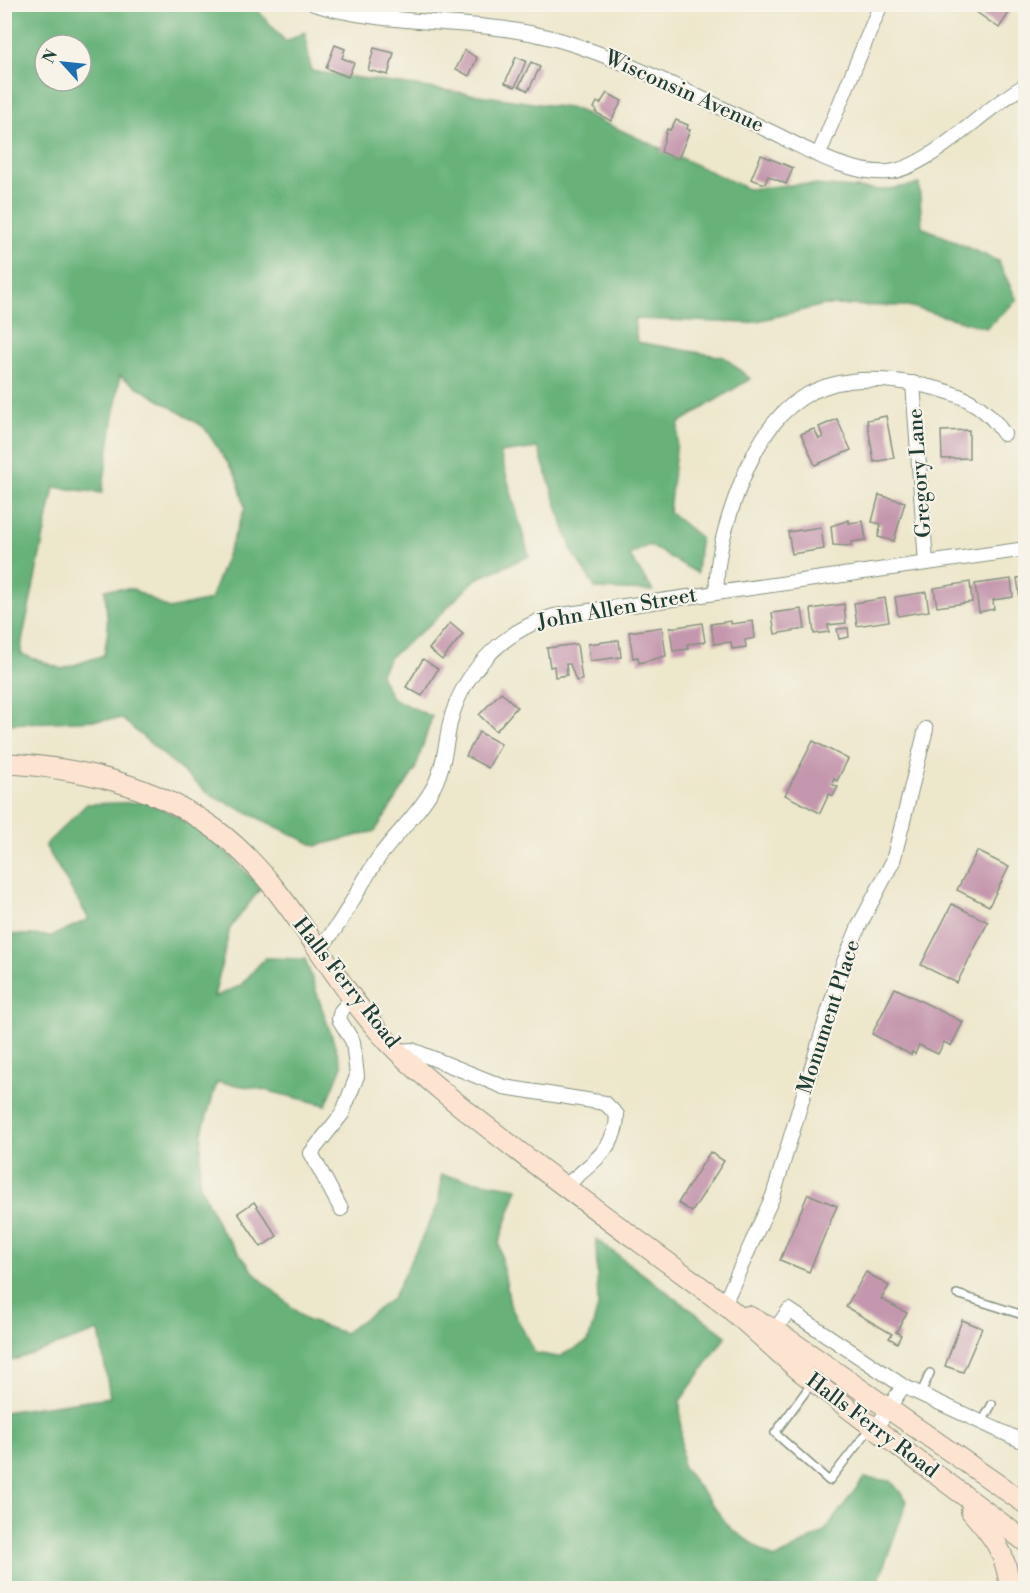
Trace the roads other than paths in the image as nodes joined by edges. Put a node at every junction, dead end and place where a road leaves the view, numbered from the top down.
1 (314, 4) edge
2 (881, 4) edge
3 (1025, 86) edge
4 (819, 154) junction
5 (913, 383) junction
6 (1004, 434) dead end
7 (1026, 549) edge
8 (926, 563) junction
9 (717, 592) junction
10 (926, 729) dead end
11 (4, 763) edge
12 (319, 949) junction
13 (353, 997) junction
14 (398, 1051) junction
15 (564, 1187) junction
16 (341, 1209) dead end
17 (957, 1294) dead end
18 (724, 1304) junction
19 (1026, 1316) edge
20 (775, 1330) junction
21 (930, 1373) dead end
22 (813, 1381) junction
23 (903, 1386) junction
24 (920, 1395) junction
25 (992, 1404) dead end
26 (889, 1409) junction
27 (981, 1424) junction
28 (874, 1426) junction
29 (1026, 1443) edge
30 (954, 1487) junction
31 (1026, 1504) edge
32 (1026, 1542) edge
33 (1010, 1588) edge

1 - 4 street, Wisconsin Avenue
2 - 4 street
3 - 4 street, Wisconsin Avenue
5 - 6 street
5 - 8 street, Gregory Lane
5 - 9 street
7 - 8 street, John Allen Street
8 - 9 street, John Allen Street
9 - 12 street, John Allen Street
10 - 18 street, Monument Place
11 - 12 street, Halls Ferry Road
12 - 13 street, Halls Ferry Road
13 - 14 street, Halls Ferry Road
13 - 16 street
14 - 15 street, Halls Ferry Road
14 - 15 street
15 - 18 street, Halls Ferry Road
17 - 19 lane
18 - 20 street, Halls Ferry Road
18 - 22 street, Halls Ferry Road
20 - 23 street
20 - 26 street, Halls Ferry Road
21 - 24 lane
22 - 28 street, Halls Ferry Road
22 - 28 lane
23 - 24 street
23 - 26 street
24 - 27 street
25 - 27 lane
26 - 28 street
26 - 31 street, Halls Ferry Road
27 - 29 street
28 - 30 street, Halls Ferry Road
30 - 32 street, Halls Ferry Road
30 - 33 street

